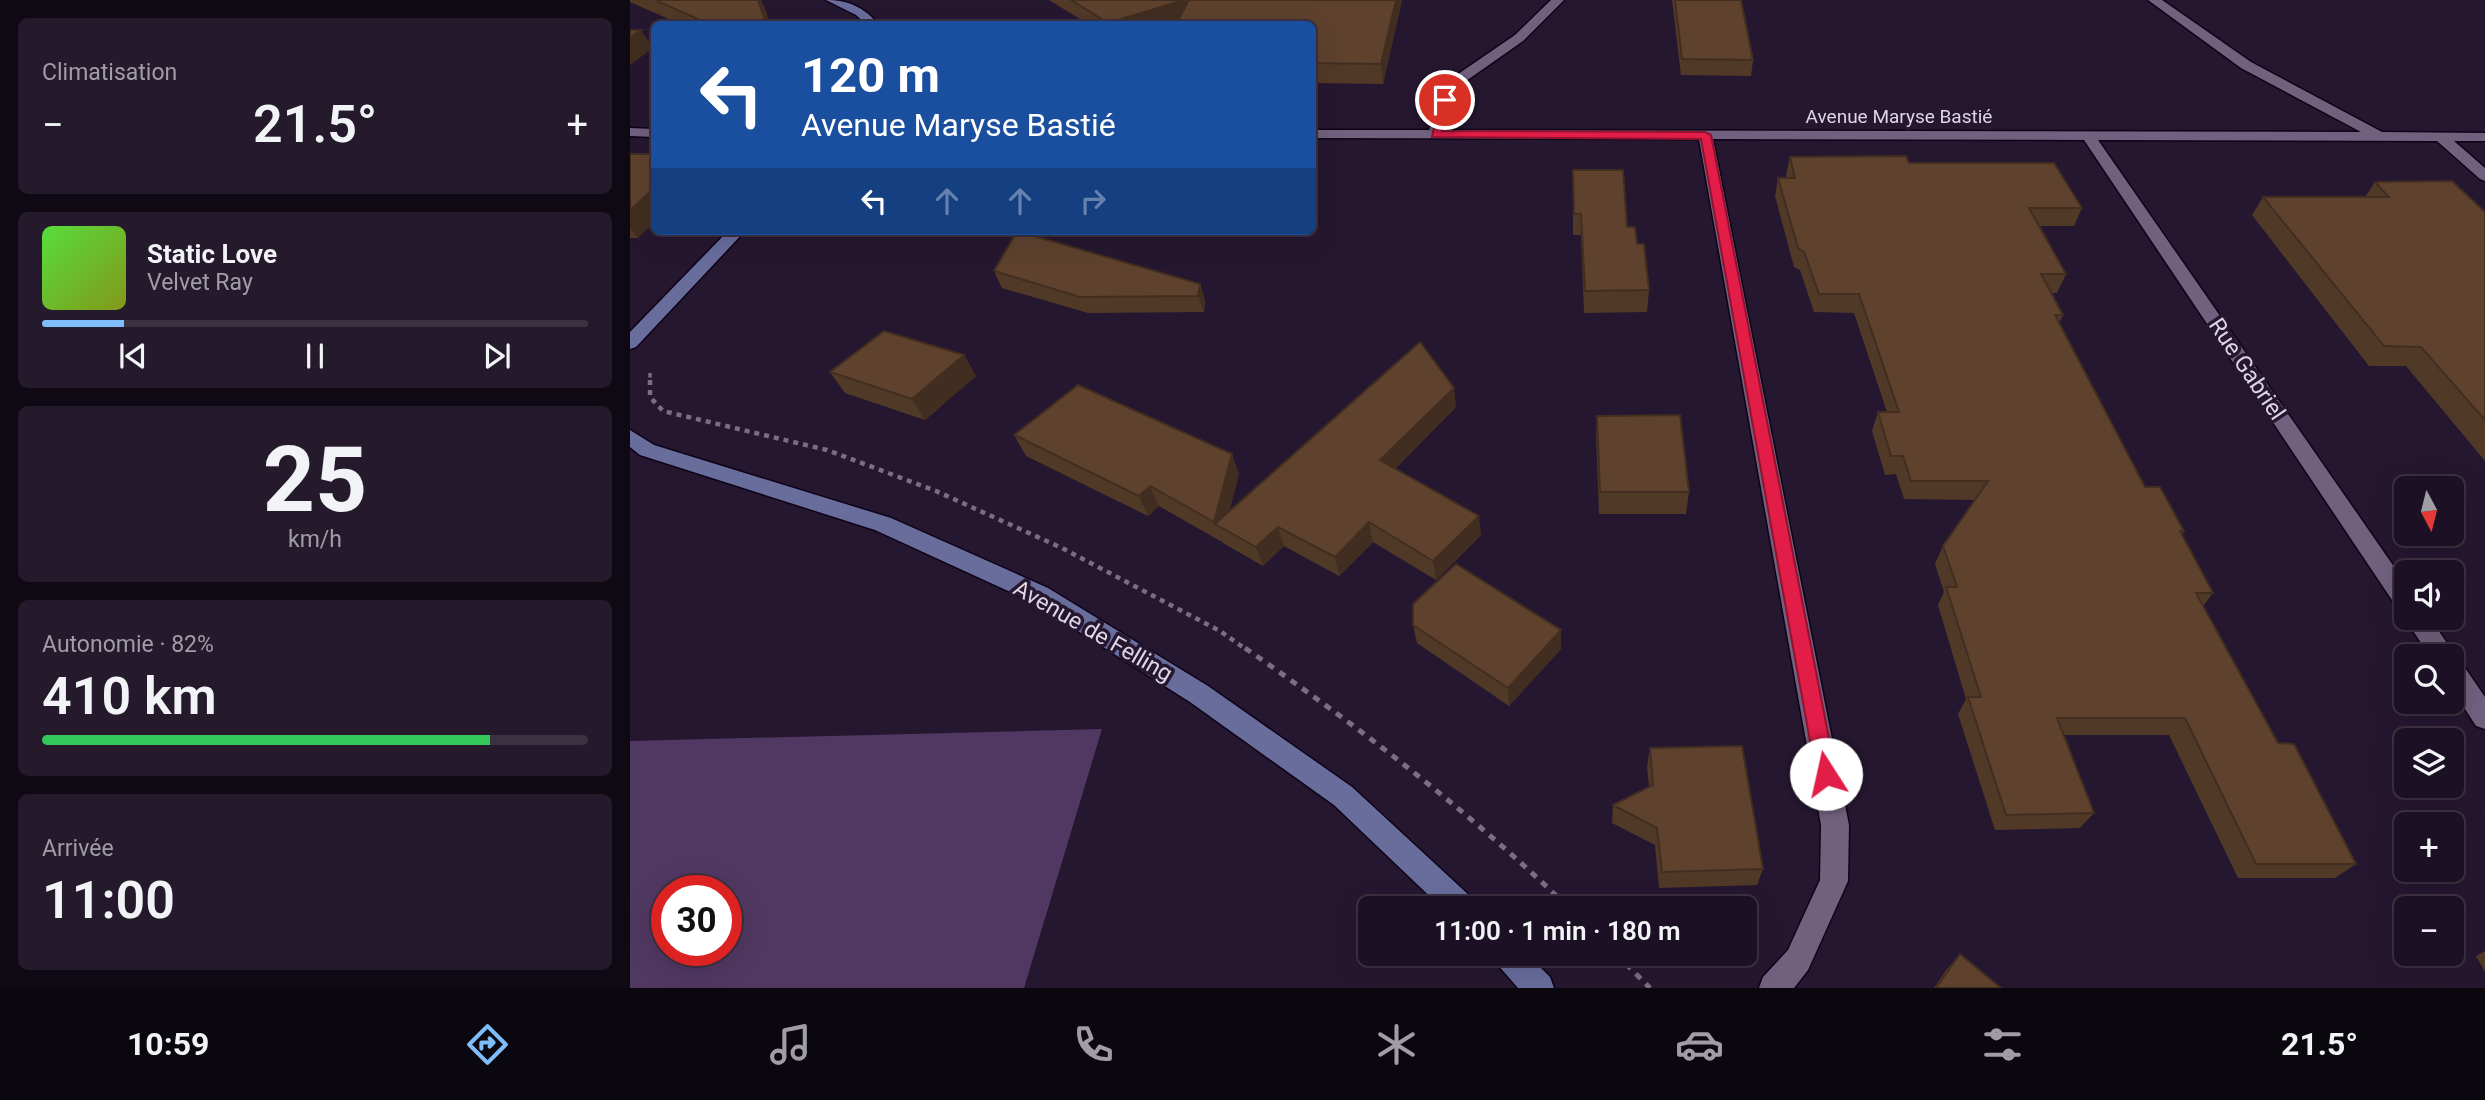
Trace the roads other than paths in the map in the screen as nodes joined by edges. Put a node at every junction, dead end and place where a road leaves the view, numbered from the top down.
1 (832, 0) edge
2 (1558, 0) edge
3 (2154, 0) edge
4 (869, 21) edge
5 (630, 132) edge
6 (651, 133) edge
7 (1316, 134) edge
8 (1435, 134) junction
9 (1705, 135) junction
10 (2088, 136) junction
11 (2380, 137) junction
12 (2441, 137) junction
13 (2485, 137) edge
14 (2485, 176) edge
15 (733, 235) edge
16 (630, 343) edge
17 (630, 437) edge
18 (2394, 584) edge
19 (2464, 687) edge
20 (2485, 718) edge
21 (1449, 896) edge
22 (1518, 966) edge
23 (1539, 988) edge
24 (1774, 988) edge

1 - 4 street
2 - 8 street
3 - 11 street
5 - 6 street
7 - 8 street, Avenue Maryse Bastié
8 - 9 street, Avenue Maryse Bastié
9 - 10 street, Avenue Maryse Bastié
9 - 24 street
10 - 11 street, Avenue Maryse Bastié
10 - 18 street, Rue Gabriel
11 - 12 street, Avenue Maryse Bastié
12 - 13 street, Avenue Maryse Bastié
12 - 14 street
15 - 16 street
17 - 21 street, Avenue de Felling
19 - 20 street
22 - 23 street

